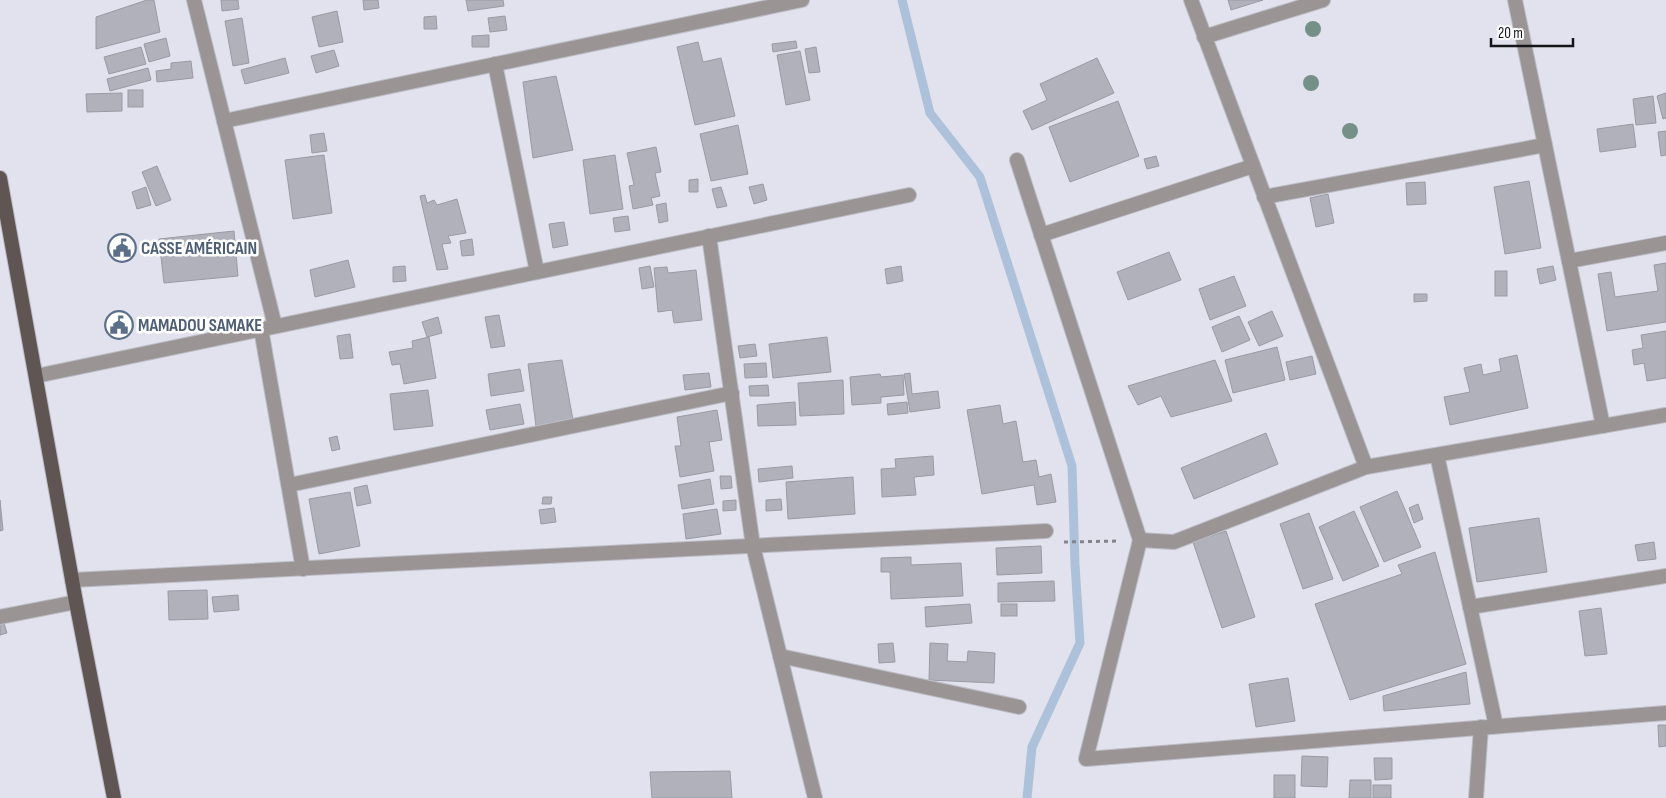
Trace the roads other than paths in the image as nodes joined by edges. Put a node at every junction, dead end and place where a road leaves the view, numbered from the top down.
1 (194, 0) edge
2 (802, 0) edge
3 (1190, 0) edge
4 (1323, 0) edge
5 (1515, 0) edge
6 (1204, 37) junction
7 (495, 64) junction
8 (224, 121) junction
9 (1545, 145) junction
10 (1017, 160) dead end
11 (1253, 166) junction
12 (0, 178) edge
13 (909, 195) dead end
14 (1264, 197) junction
15 (2, 204) edge
16 (1041, 235) junction
17 (709, 236) junction
18 (1666, 243) edge
19 (1569, 261) junction
20 (537, 272) junction
21 (268, 328) junction
22 (36, 376) junction
23 (732, 393) junction
24 (1666, 414) edge
25 (1604, 426) junction
26 (1437, 455) junction
27 (1366, 468) junction
28 (289, 485) junction
29 (1046, 531) dead end
30 (1140, 540) junction
31 (753, 546) junction
32 (303, 569) junction
33 (1666, 576) edge
34 (72, 580) junction
35 (76, 602) junction
36 (1470, 606) junction
37 (0, 617) edge
38 (780, 656) junction
39 (1020, 707) dead end
40 (1666, 713) edge
41 (1496, 726) junction
42 (1481, 727) junction
43 (114, 798) edge
44 (815, 798) edge
45 (1476, 798) edge

1 - 8 street
2 - 7 street
3 - 6 street
4 - 6 street
5 - 9 street
6 - 11 street
7 - 8 street
7 - 20 street
8 - 21 street
9 - 14 street
9 - 19 street
10 - 16 street
11 - 14 street
11 - 16 street
12 - 15 main road
13 - 17 street
14 - 27 street
15 - 22 main road
16 - 30 street
17 - 20 street
17 - 23 street
18 - 19 street
19 - 25 street
20 - 21 street
21 - 22 street
21 - 28 street
22 - 34 main road
23 - 28 street
23 - 31 street
24 - 25 street
25 - 26 street
26 - 27 street
26 - 36 street
27 - 30 street
28 - 32 street
29 - 31 street
30 - 42 street
31 - 32 street
31 - 38 street
32 - 34 street
33 - 36 street
34 - 35 main road
35 - 37 street
35 - 43 main road
36 - 41 street
38 - 39 street
38 - 44 street
40 - 41 street
41 - 42 street
42 - 45 street

